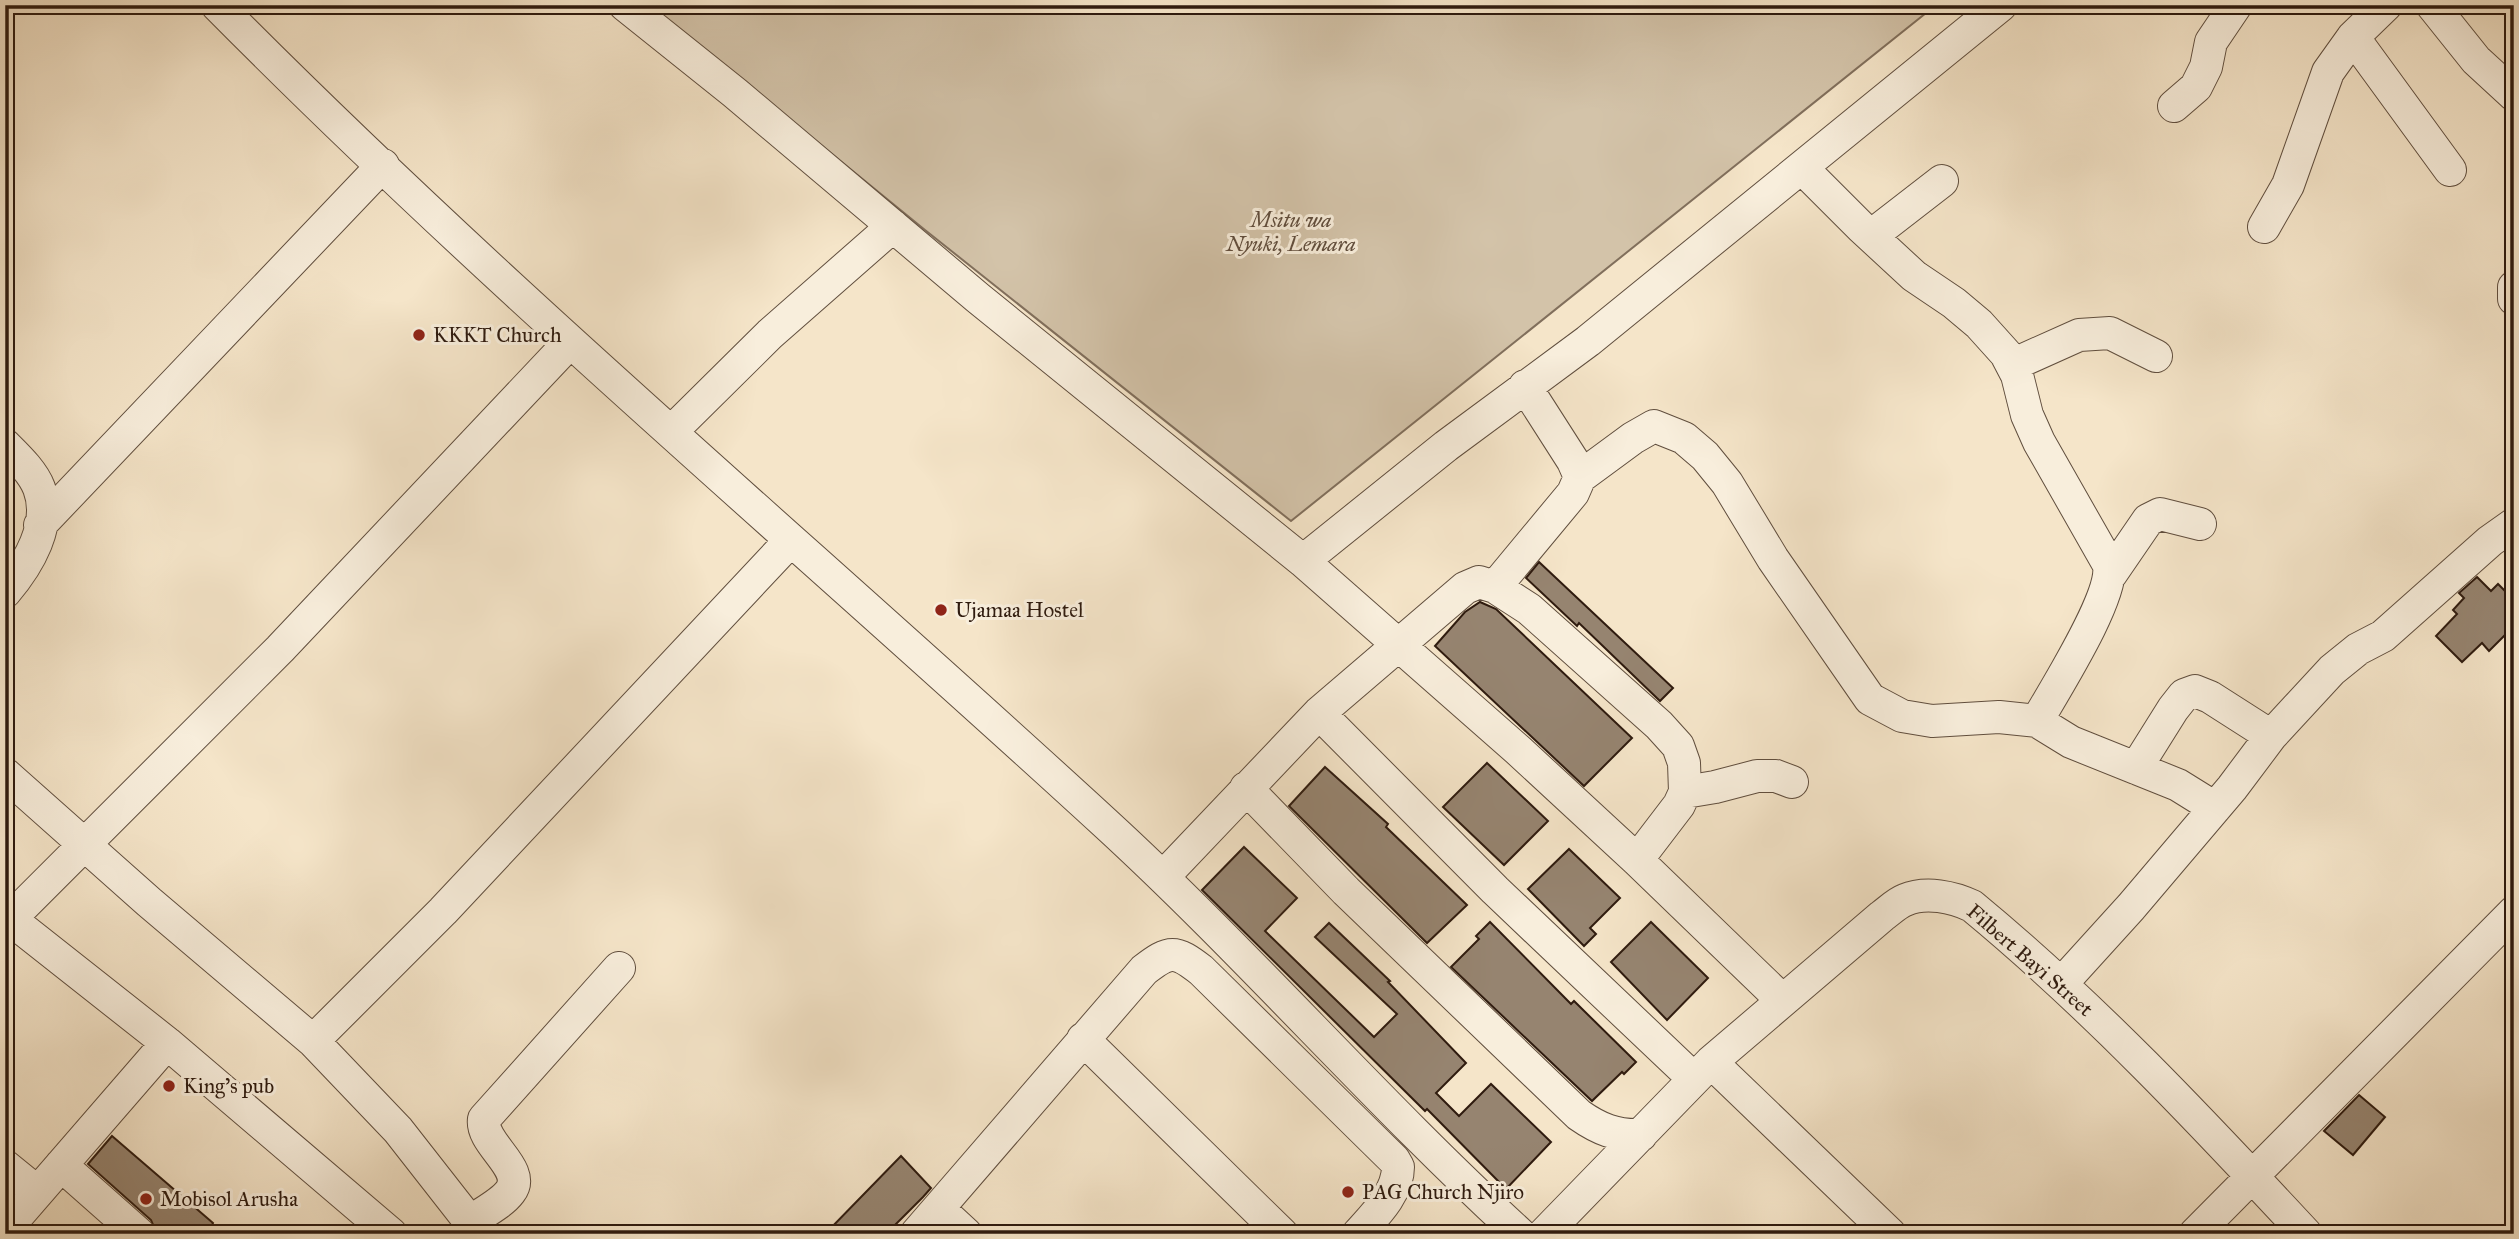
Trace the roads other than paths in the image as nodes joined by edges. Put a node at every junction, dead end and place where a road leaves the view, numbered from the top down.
1 (217, 5) edge
2 (625, 5) edge
3 (2001, 5) edge
4 (2236, 5) edge
5 (2386, 5) edge
6 (2432, 5) edge
7 (2353, 37) junction
8 (2514, 95) edge
9 (2174, 106) dead end
10 (383, 166) junction
11 (1802, 168) junction
12 (2450, 170) dead end
13 (1942, 181) dead end
14 (893, 226) junction
15 (2264, 227) dead end
16 (1871, 236) junction
17 (2514, 286) edge
18 (2514, 299) edge
19 (570, 342) junction
20 (2156, 356) dead end
21 (2011, 365) junction
22 (1525, 386) junction
23 (671, 432) junction
24 (5, 445) edge
25 (1580, 477) junction
26 (2200, 524) dead end
27 (2514, 524) edge
28 (40, 525) junction
29 (791, 540) junction
30 (1303, 561) junction
31 (2110, 574) junction
32 (1494, 587) junction
33 (5, 592) edge
34 (1398, 644) junction
35 (1319, 713) junction
36 (2037, 722) junction
37 (2272, 736) junction
38 (2136, 768) junction
39 (5, 774) edge
40 (1792, 782) dead end
41 (1246, 788) junction
42 (1685, 792) junction
43 (2215, 808) junction
44 (85, 845) junction
45 (1637, 860) junction
46 (1163, 877) junction
47 (2514, 912) edge
48 (7, 917) edge
49 (619, 968) dead end
50 (2062, 983) junction
51 (1782, 1000) junction
52 (1083, 1039) junction
53 (313, 1041) junction
54 (167, 1043) junction
55 (1703, 1071) junction
56 (1641, 1135) junction
57 (61, 1165) junction
58 (5, 1166) edge
59 (2252, 1176) junction
60 (37, 1192) junction
61 (939, 1209) junction
62 (473, 1228) edge
63 (5, 1230) edge
64 (139, 1234) edge
65 (391, 1234) edge
66 (916, 1234) edge
67 (966, 1234) edge
68 (1282, 1234) edge
69 (1358, 1234) edge
70 (1520, 1234) edge
71 (1544, 1234) edge
72 (1889, 1234) edge
73 (2195, 1234) edge
74 (2306, 1234) edge

1 - 10 street
2 - 14 street
3 - 11 street
4 - 9 street
5 - 7 street
6 - 8 street
7 - 12 street
7 - 15 street
10 - 19 street
10 - 28 street
11 - 16 street
11 - 22 street
13 - 16 street
14 - 23 street
14 - 30 street
16 - 21 street
17 - 18 street
19 - 23 street
19 - 44 street
20 - 21 street
21 - 31 street
22 - 25 street
22 - 30 street
23 - 29 street
24 - 28 street
25 - 32 street
25 - 36 street
26 - 31 street
27 - 37 street
28 - 33 street
29 - 46 street
29 - 53 street
30 - 34 street
31 - 36 street
32 - 34 street
32 - 42 street
34 - 35 street
34 - 45 street
35 - 41 street
35 - 55 street
36 - 38 street
37 - 38 street
37 - 43 street
38 - 43 street
39 - 44 street
40 - 42 street
41 - 46 street
41 - 56 street
42 - 45 street
43 - 50 street
44 - 48 street
44 - 53 street
45 - 51 street
46 - 70 street
47 - 59 street
48 - 54 street
49 - 62 street
50 - 51 street, Filbert Bayi Street
50 - 59 street, Filbert Bayi Street
51 - 55 street, Filbert Bayi Street
52 - 61 street
52 - 68 street
52 - 69 street
53 - 62 street
54 - 57 street
54 - 65 street
55 - 56 street, Filbert Bayi Street
55 - 72 street
56 - 71 street, Filbert Bayi Street
57 - 60 street
57 - 64 street
58 - 60 street
59 - 73 street
59 - 74 street, Filbert Bayi Street
60 - 63 street
61 - 66 street
61 - 67 street

